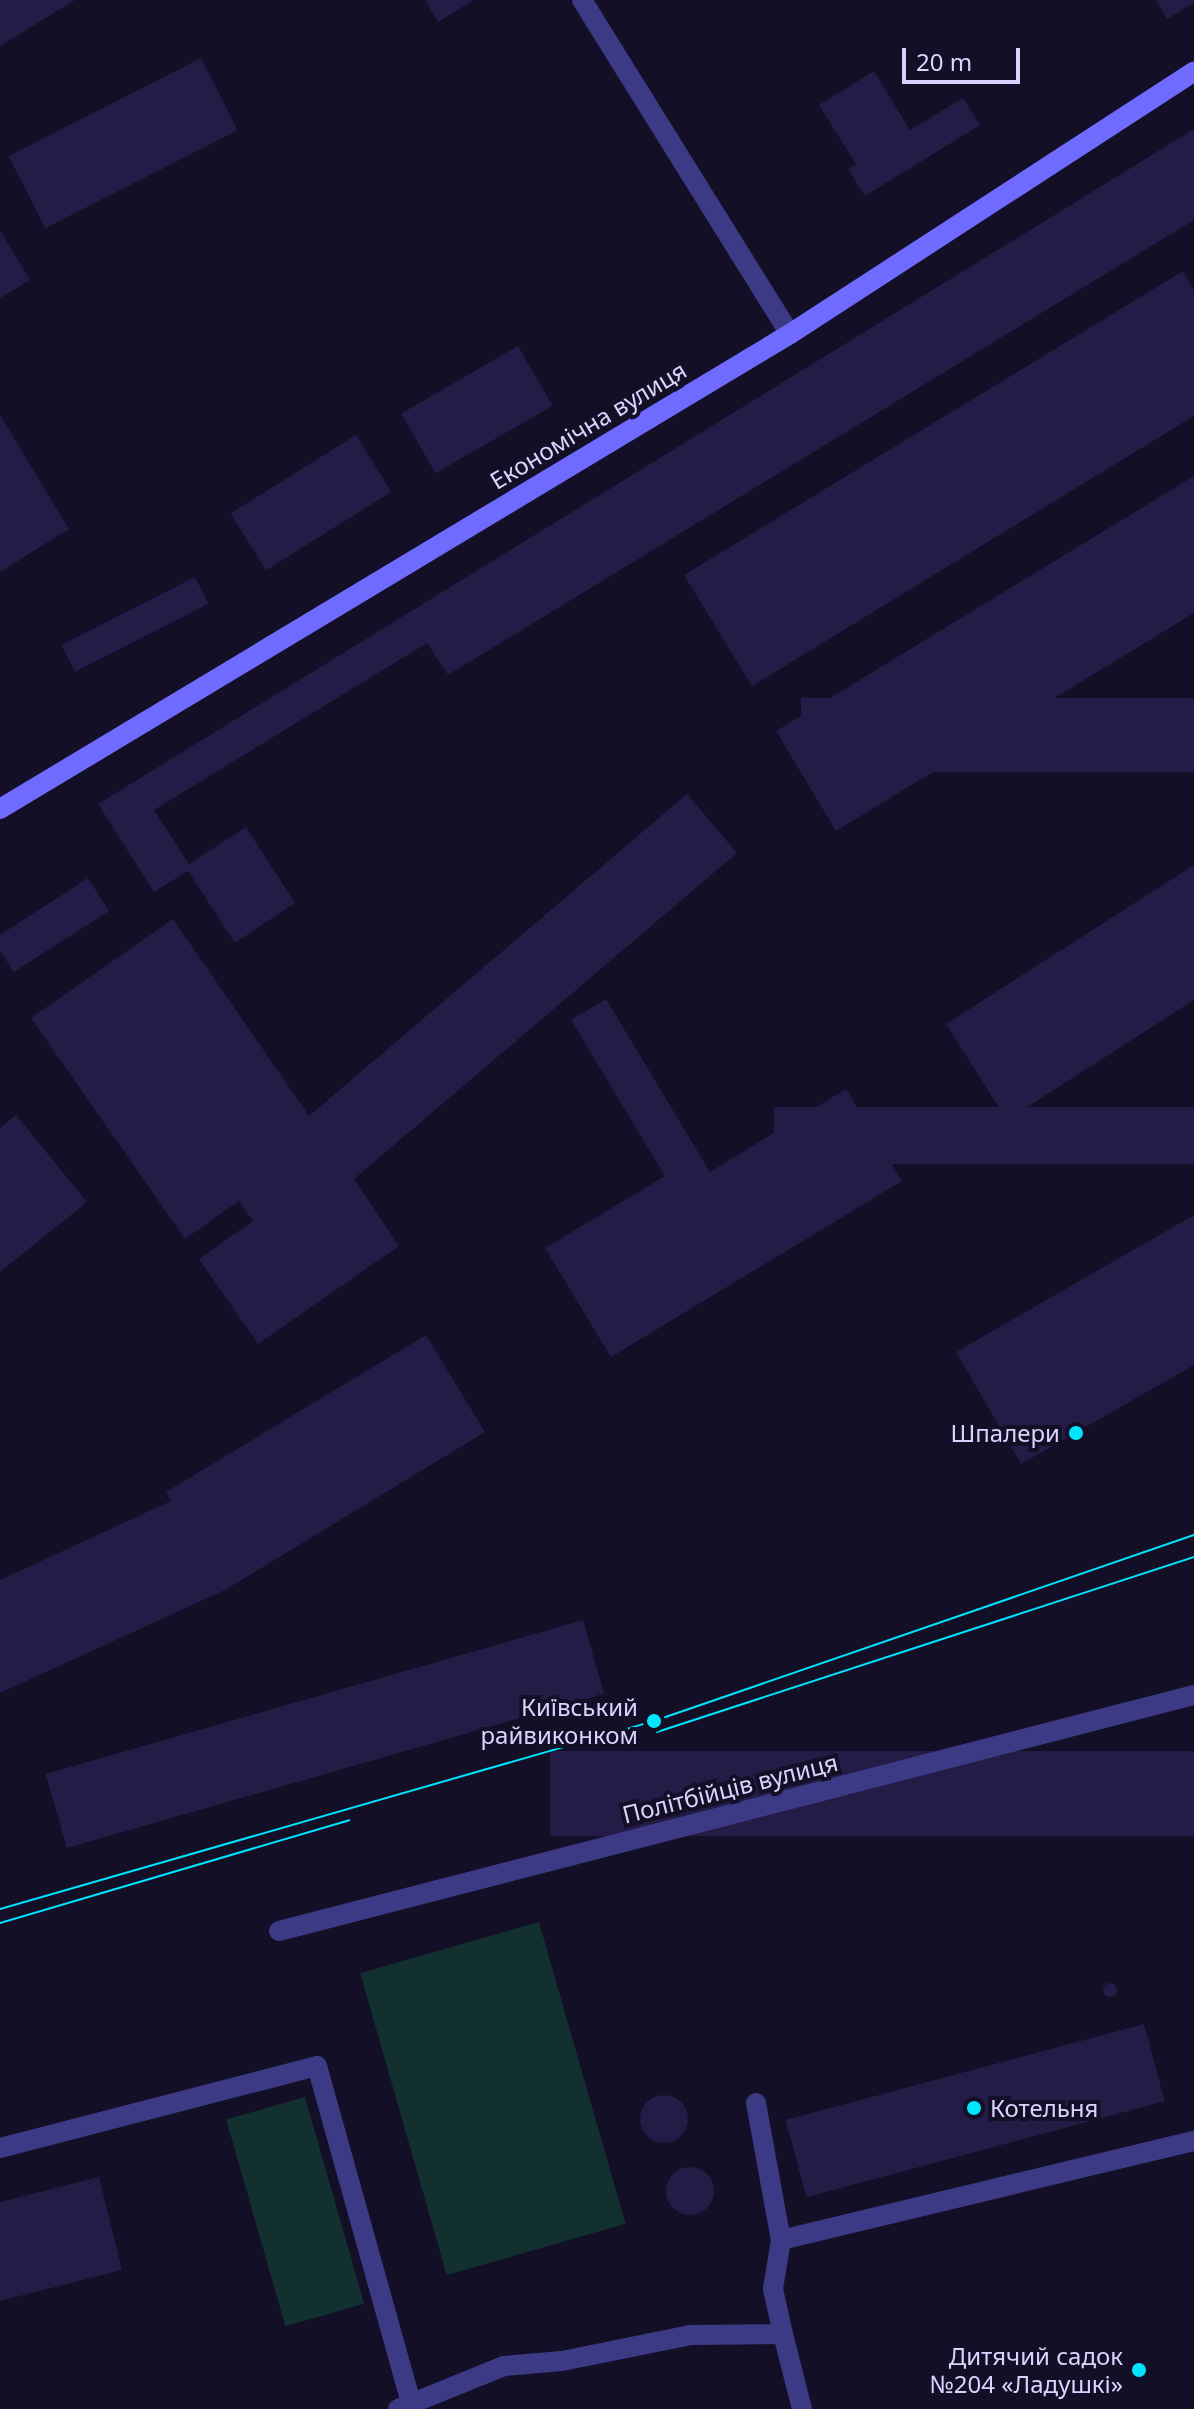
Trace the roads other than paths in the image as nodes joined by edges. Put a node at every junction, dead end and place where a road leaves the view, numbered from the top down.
1 (582, 0) edge
2 (1194, 72) edge
3 (790, 334) junction
4 (0, 809) edge
5 (1194, 1695) edge
6 (279, 1931) dead end
7 (756, 2103) dead end
8 (1194, 2141) edge
9 (0, 2148) edge
10 (781, 2240) junction
11 (783, 2334) junction
12 (408, 2407) edge
13 (802, 2409) edge

1 - 3 street
2 - 3 street, Економічна вулиця
3 - 4 street, Економічна вулиця
5 - 6 street, Політбійців вулиця
7 - 10 street
8 - 10 street
9 - 12 street
10 - 11 street
11 - 12 street
11 - 13 street

